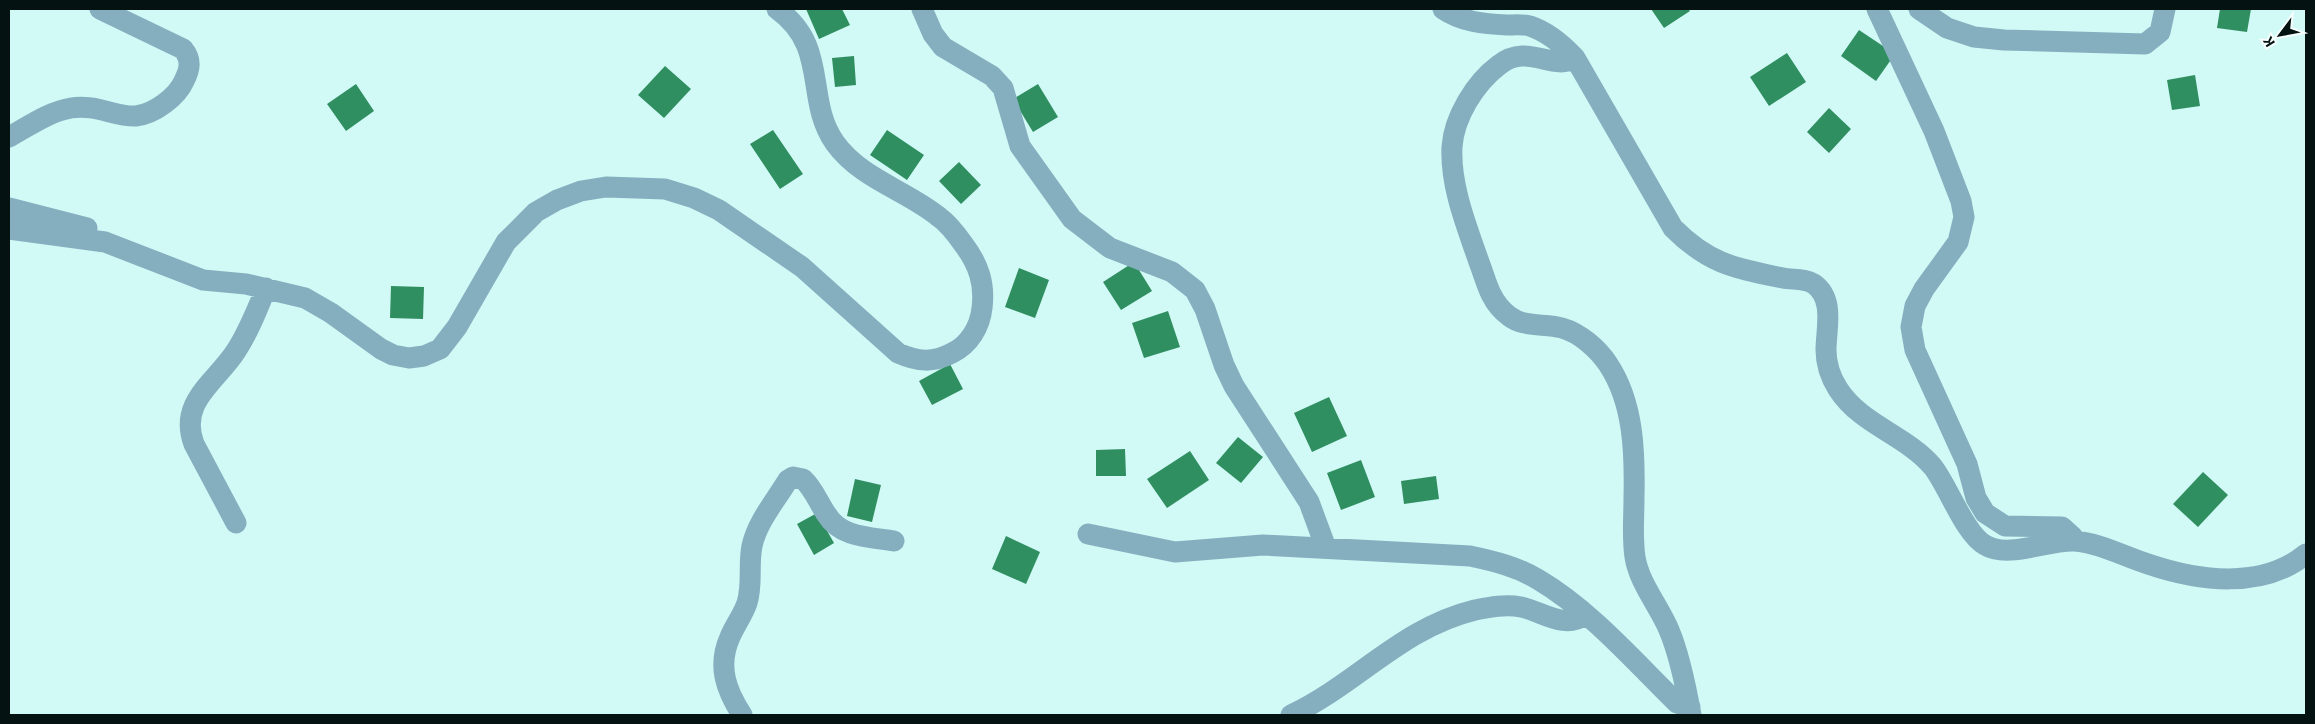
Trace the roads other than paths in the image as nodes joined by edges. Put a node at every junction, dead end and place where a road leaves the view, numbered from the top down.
1 (100, 9) edge
2 (777, 9) edge
3 (922, 9) edge
4 (1443, 9) edge
5 (1877, 9) edge
6 (1919, 9) edge
7 (2165, 9) edge
8 (1575, 58) junction
9 (9, 137) edge
10 (9, 208) edge
11 (9, 229) edge
12 (105, 242) junction
13 (266, 288) junction
14 (236, 523) dead end
15 (1088, 534) dead end
16 (894, 541) dead end
17 (2075, 542) junction
18 (1326, 548) junction
19 (2306, 554) edge
20 (1585, 615) junction
21 (1690, 711) edge
22 (742, 715) edge
23 (1291, 715) edge

1 - 9 street
2 - 13 street
3 - 18 street
4 - 8 street
5 - 17 street
6 - 7 street
8 - 17 street
8 - 21 street
10 - 12 street
11 - 12 street
12 - 13 street
13 - 14 street
15 - 18 street
16 - 22 street
17 - 19 street
18 - 20 street
20 - 21 street
20 - 23 street

